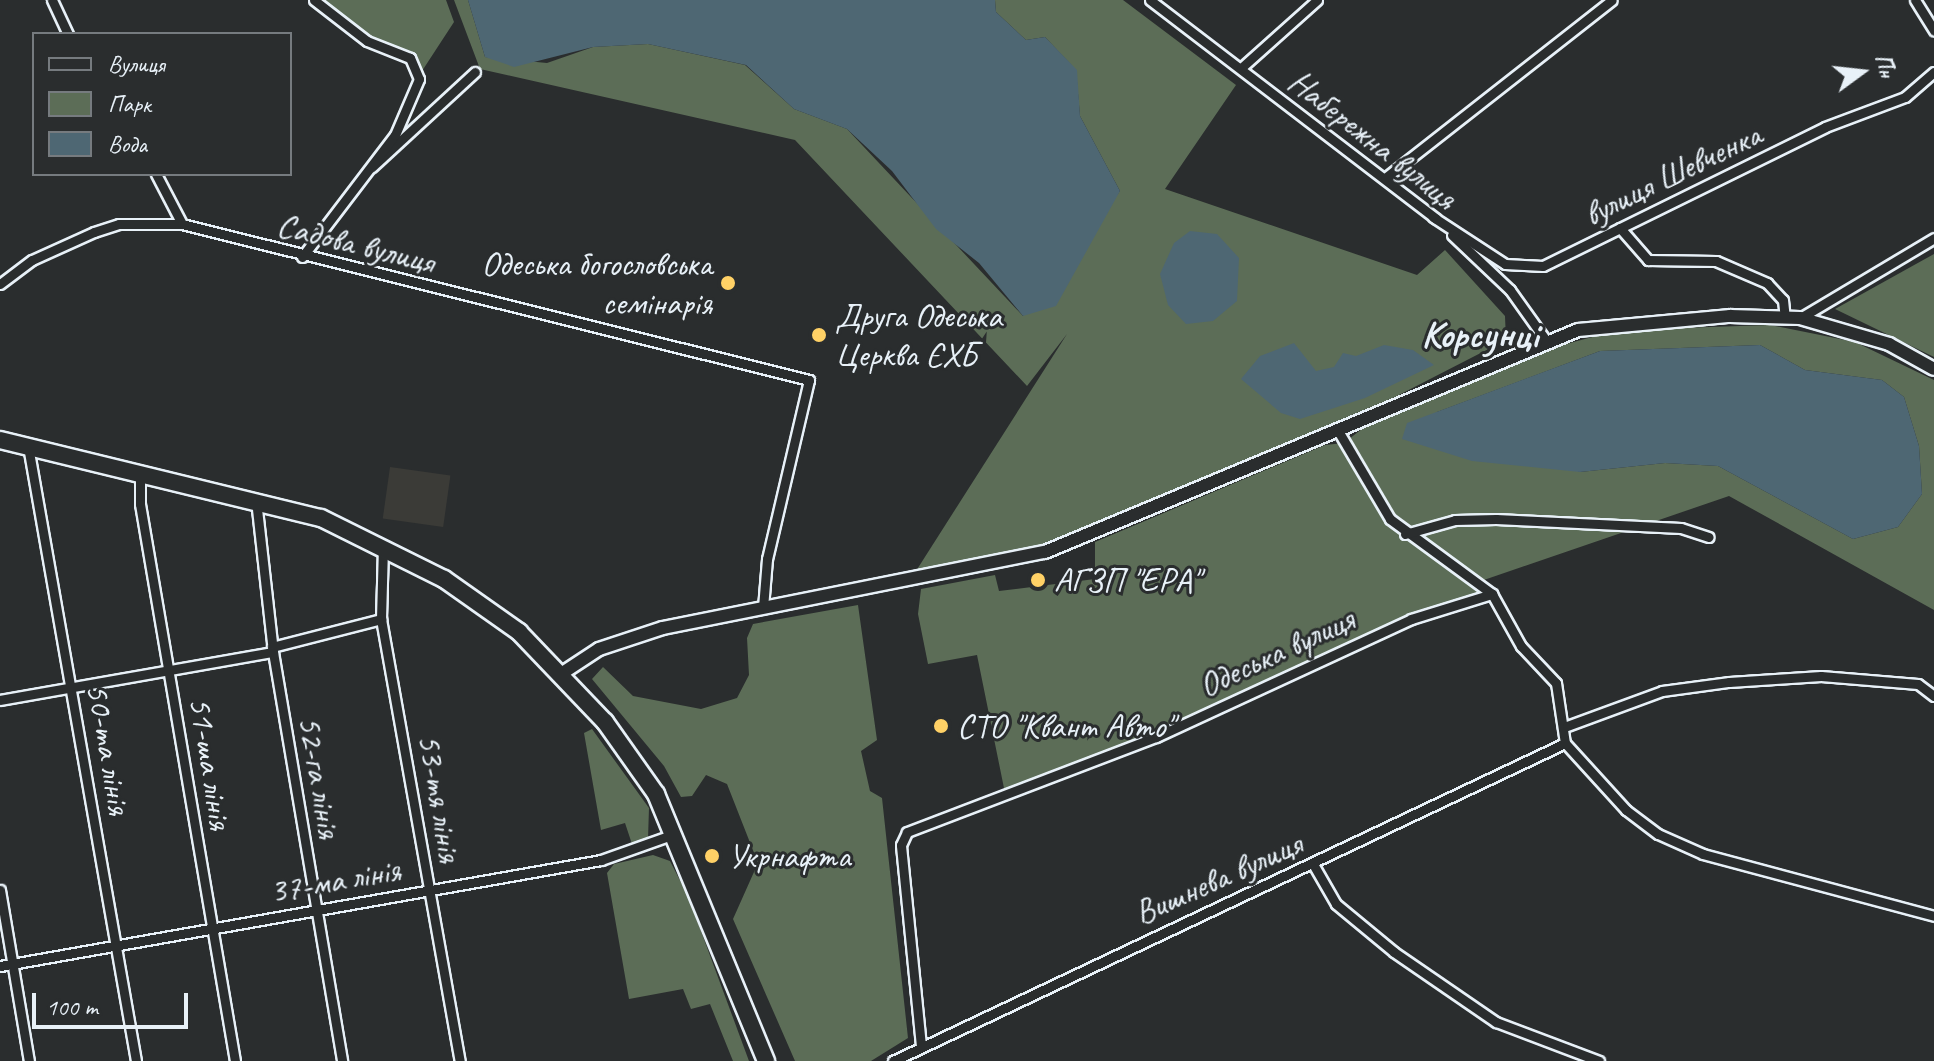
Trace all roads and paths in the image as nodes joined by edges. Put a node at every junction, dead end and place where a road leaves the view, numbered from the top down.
1 (52, 0) edge
2 (314, 0) edge
3 (1150, 0) edge
4 (1317, 0) edge
5 (1612, 0) edge
6 (1915, 0) edge
7 (1934, 30) edge
8 (67, 32) edge
9 (1241, 68) junction
10 (475, 72) dead end
11 (1934, 72) edge
12 (366, 170) junction
13 (157, 176) edge
14 (1385, 178) junction
15 (1433, 217) junction
16 (182, 224) junction
17 (1620, 228) junction
18 (1934, 238) edge
19 (302, 257) junction
20 (0, 284) edge
21 (1785, 318) junction
22 (1800, 318) junction
23 (1545, 339) junction
24 (1934, 369) edge
25 (1337, 429) junction
26 (0, 440) edge
27 (28, 446) junction
28 (140, 472) junction
29 (256, 500) junction
30 (1405, 534) junction
31 (1709, 537) dead end
32 (383, 544) junction
33 (1492, 594) junction
34 (763, 608) junction
35 (381, 619) junction
36 (272, 649) junction
37 (170, 669) junction
38 (561, 674) junction
39 (72, 687) junction
40 (1934, 696) edge
41 (0, 700) edge
42 (1567, 726) junction
43 (1565, 743) junction
44 (675, 834) junction
45 (1313, 864) junction
46 (0, 890) edge
47 (430, 890) junction
48 (317, 908) junction
49 (1934, 916) edge
50 (211, 930) junction
51 (116, 945) junction
52 (13, 964) junction
53 (0, 966) edge
54 (921, 1046) junction
55 (900, 1059) edge
56 (29, 1061) edge
57 (136, 1061) edge
58 (235, 1061) edge
59 (342, 1061) edge
60 (460, 1061) edge
61 (766, 1061) edge
62 (1599, 1061) edge

1 - 8 street
2 - 12 street
3 - 9 street, Набережна вулиця
4 - 9 street
5 - 14 street
6 - 7 street
9 - 14 street, Набережна вулиця
10 - 12 street
11 - 17 street, вулиця Шевченка
12 - 19 street
13 - 16 street
14 - 15 street, Набережна вулиця
15 - 17 street, вулиця Шевченка
15 - 23 street, Набережна вулиця
16 - 19 street, Садова вулиця
16 - 20 street, Садова вулиця
17 - 21 street
18 - 22 street
19 - 34 street, Садова вулиця
21 - 22 street
21 - 23 street
22 - 24 street
23 - 25 street
25 - 30 street
25 - 34 street
26 - 27 highway
27 - 28 highway
27 - 39 street, 50-та лінія
28 - 29 highway
28 - 37 street, 51-ша лінія
29 - 32 highway
29 - 36 street, 52-га лінія
30 - 31 street
30 - 33 street
32 - 35 street, 53-тя лінія
32 - 38 highway
33 - 42 street
33 - 54 street, Одеська вулиця
34 - 38 street
35 - 36 street
35 - 47 street, 53-тя лінія
36 - 37 street
36 - 48 street, 52-га лінія
37 - 39 street
37 - 50 street, 51-ша лінія
38 - 44 highway
39 - 41 street
39 - 51 street, 50-та лінія
40 - 42 street
42 - 43 street
43 - 45 street, Вишнева вулиця
43 - 49 street
44 - 47 street, 37-ма лінія
44 - 61 highway
45 - 54 street, Вишнева вулиця
45 - 62 street
46 - 52 street
47 - 48 street, 37-ма лінія
47 - 60 street, 53-тя лінія
48 - 50 street, 37-ма лінія
48 - 59 street, 52-га лінія
50 - 51 street, 37-ма лінія
50 - 58 street, 51-ша лінія
51 - 52 street, 37-ма лінія
51 - 57 street, 50-та лінія
52 - 53 street, 37-ма лінія
52 - 56 street
54 - 55 street, Вишнева вулиця

